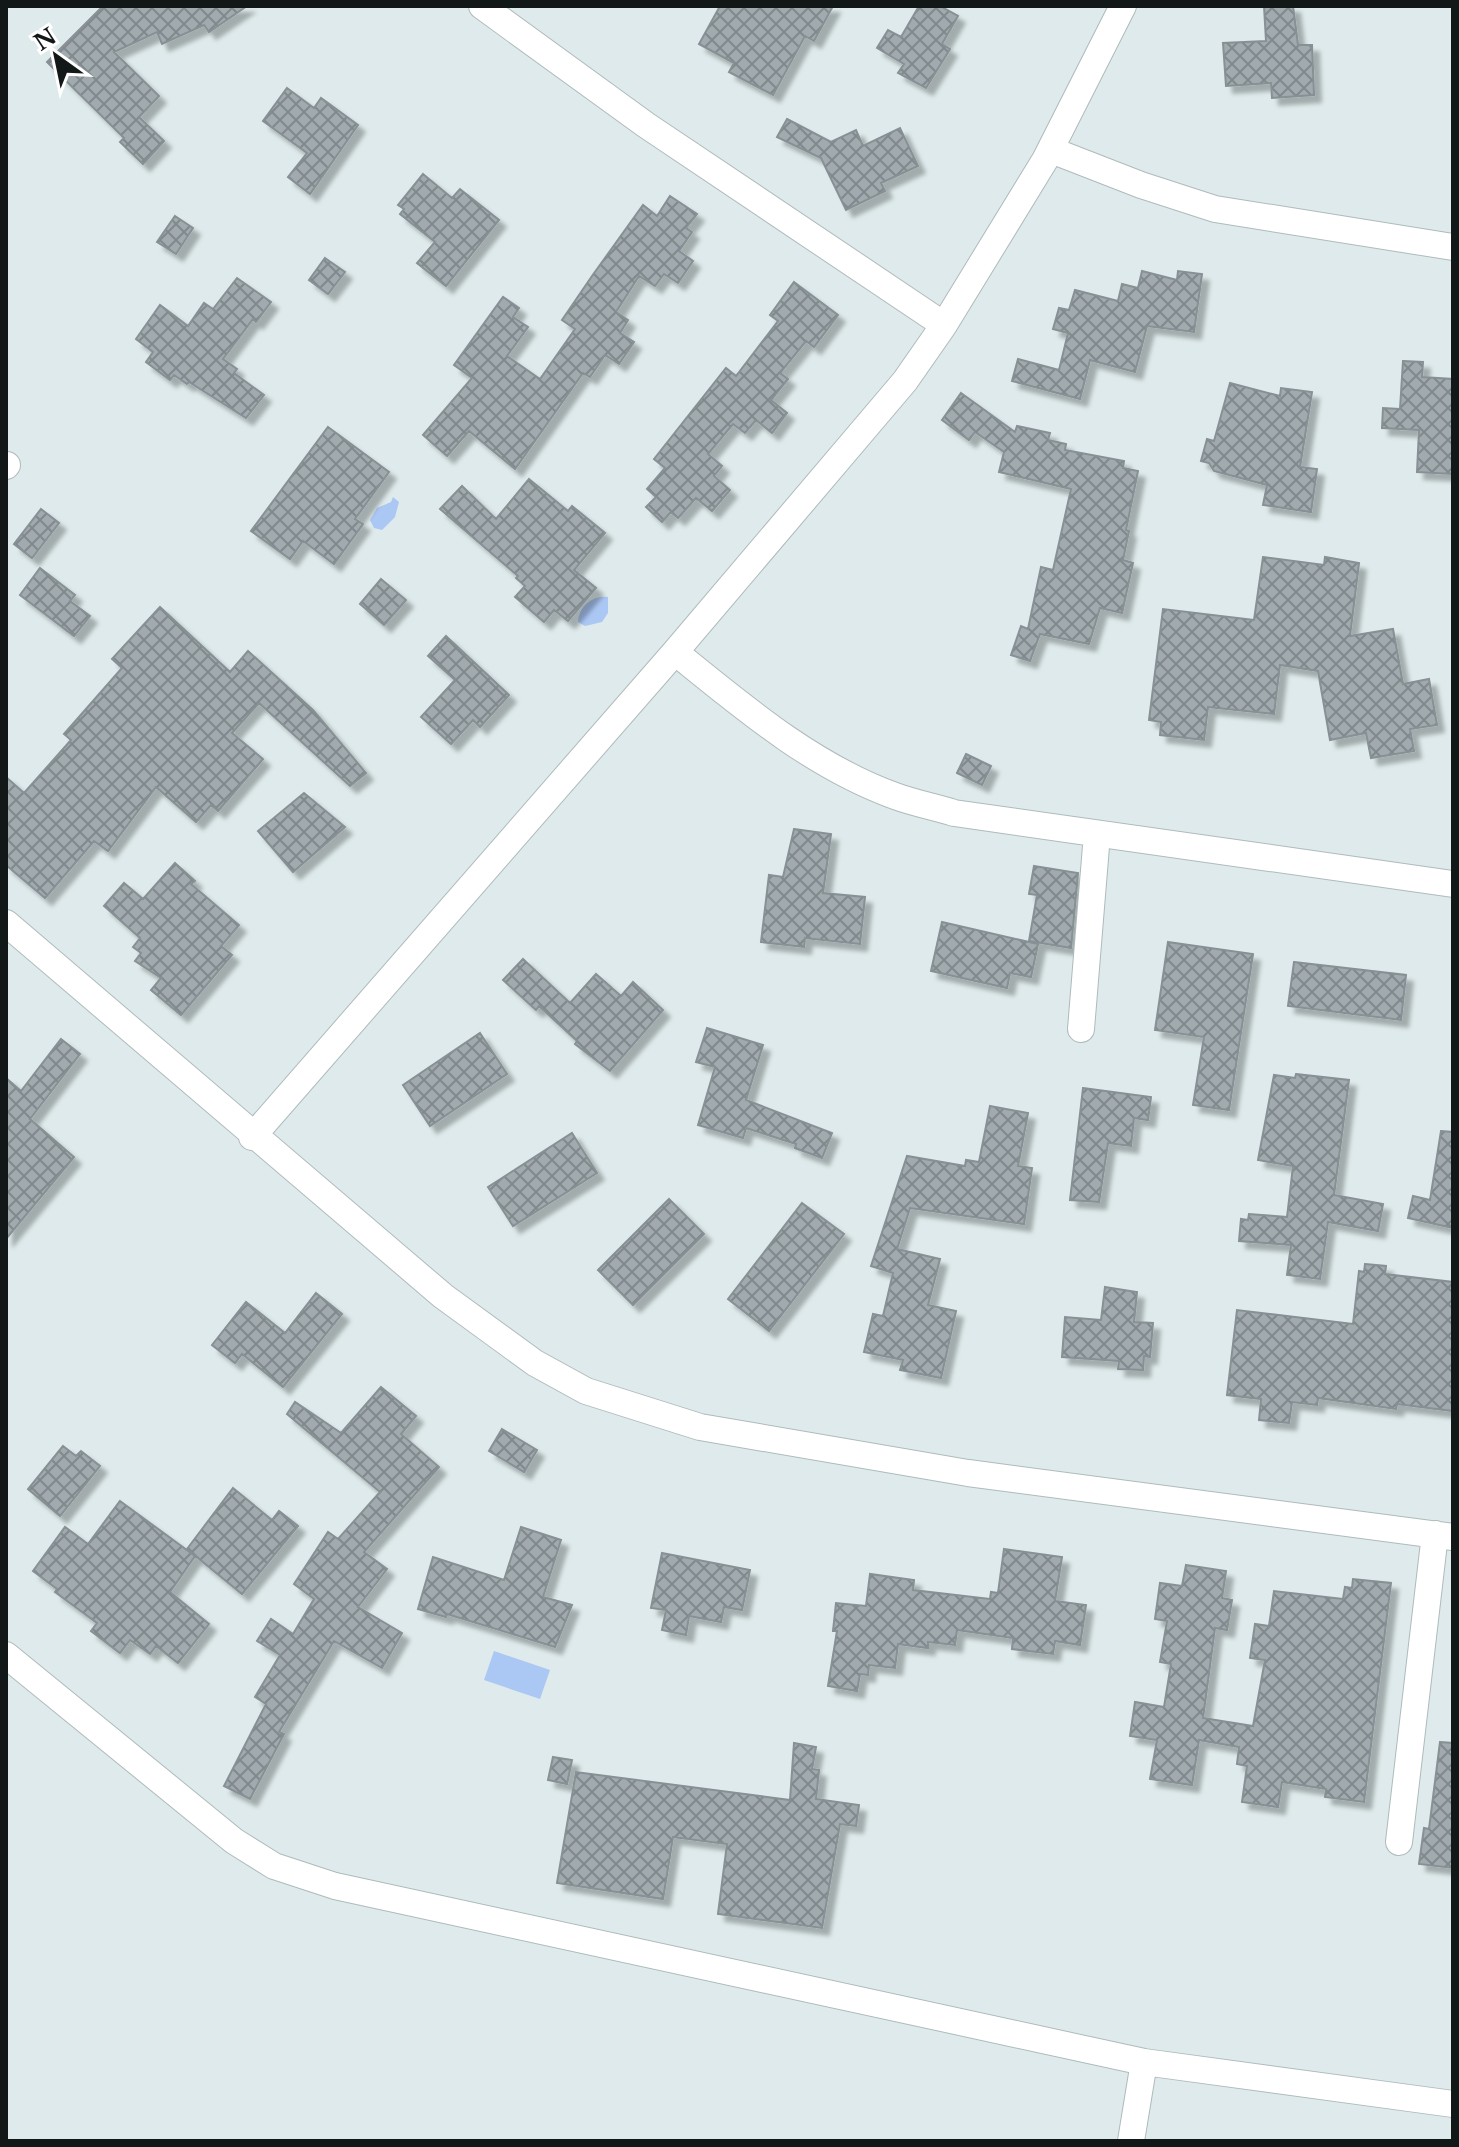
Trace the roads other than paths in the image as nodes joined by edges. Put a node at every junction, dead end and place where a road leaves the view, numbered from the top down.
1 (482, 6) edge
2 (1123, 6) edge
3 (1051, 150) junction
4 (1453, 247) edge
5 (944, 325) junction
6 (675, 652) junction
7 (1097, 834) junction
8 (1453, 884) edge
9 (6, 923) edge
10 (1081, 1029) dead end
11 (252, 1137) junction
12 (1444, 1536) edge
13 (6, 1655) edge
14 (1399, 1842) dead end
15 (1144, 2062) junction
16 (1453, 2104) edge
17 (1131, 2141) edge

1 - 5 street
2 - 3 street
3 - 4 street
3 - 5 street
5 - 6 street
6 - 7 street
6 - 11 street
7 - 8 street
7 - 10 street
9 - 11 street
11 - 12 street
12 - 14 street
13 - 15 street
15 - 16 street
15 - 17 street

